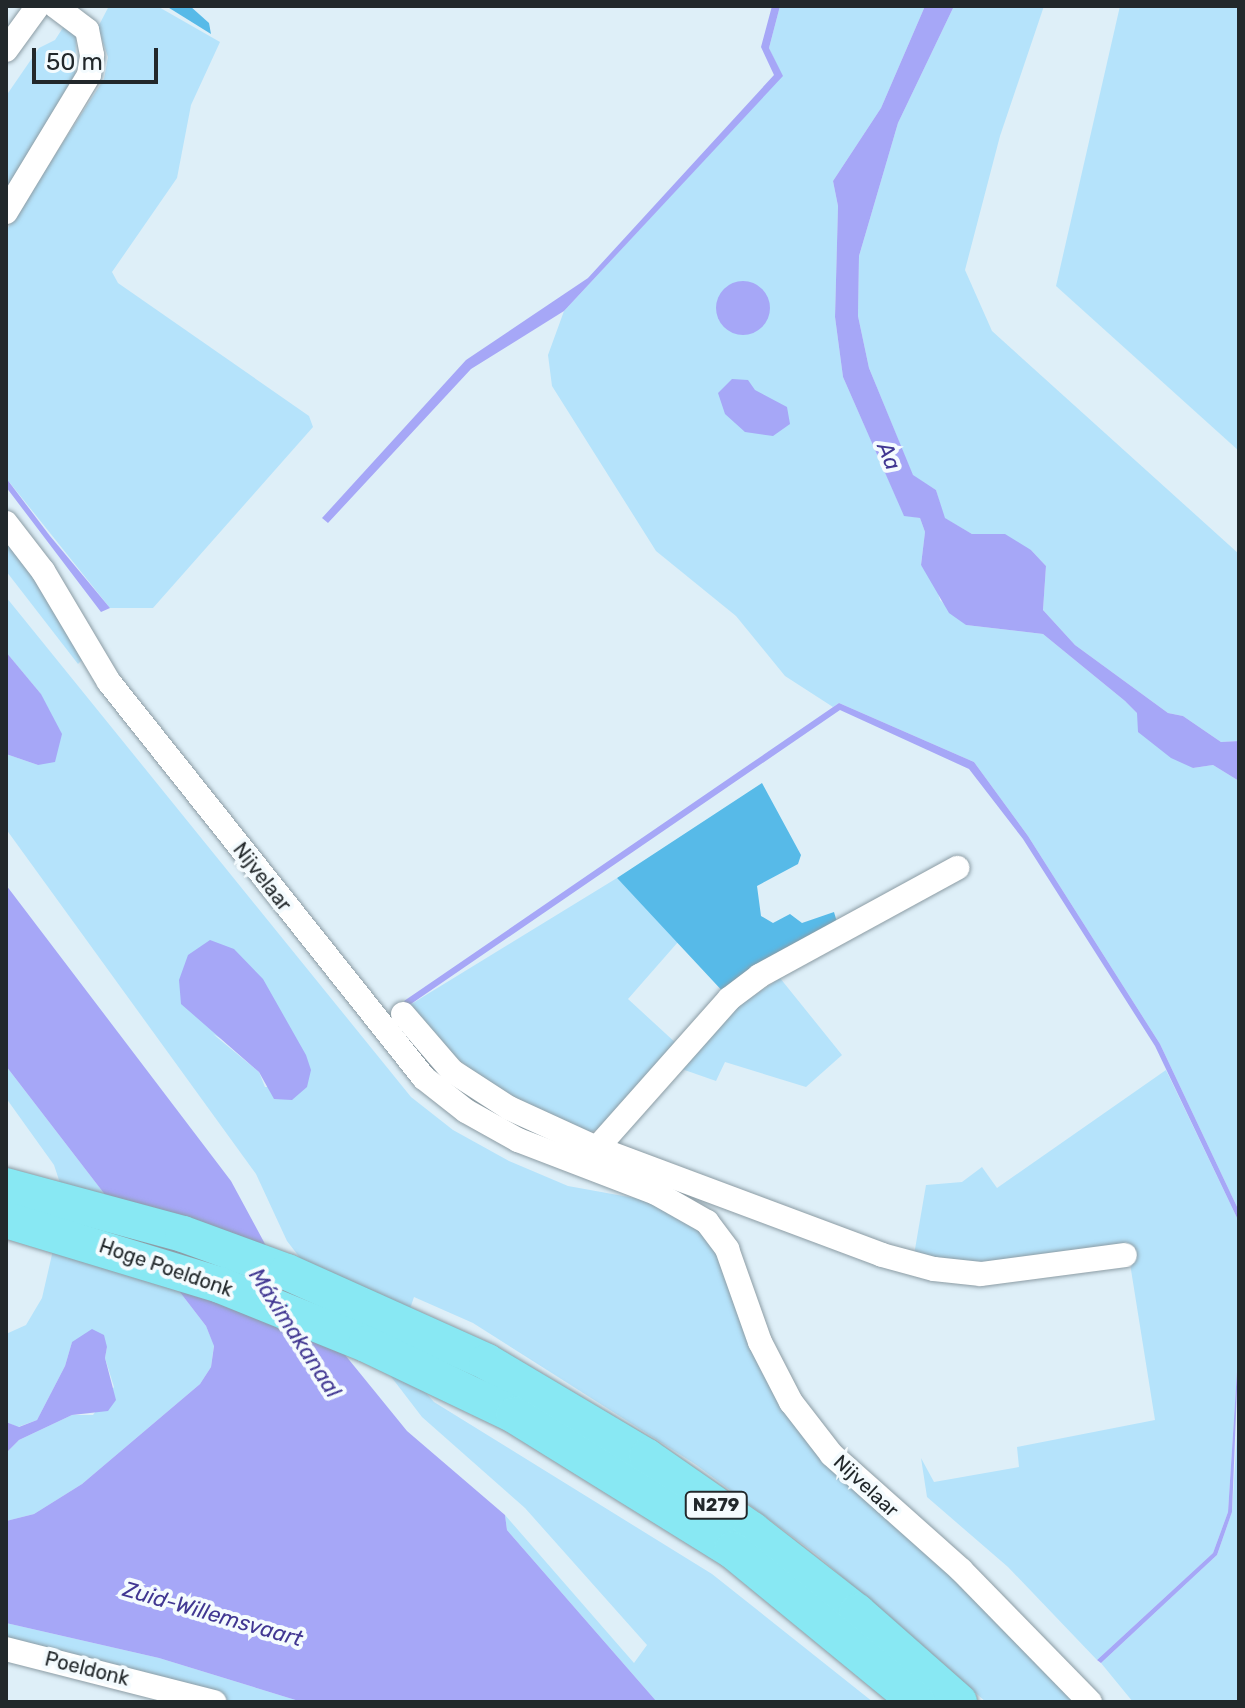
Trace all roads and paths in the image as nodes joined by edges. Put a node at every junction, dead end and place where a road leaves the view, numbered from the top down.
1 (38, 6) edge
2 (55, 6) edge
3 (6, 50) edge
4 (6, 212) edge
5 (6, 523) edge
6 (957, 868) dead end
7 (403, 1014) dead end
8 (589, 1157) junction
9 (728, 1195) junction
10 (7, 1211) edge
11 (707, 1222) junction
12 (1125, 1255) dead end
13 (6, 1649) edge
14 (214, 1702) edge
15 (917, 1702) edge
16 (959, 1702) edge
17 (1090, 1702) edge

1 - 3 street
2 - 4 street
5 - 8 street, Nijvelaar
6 - 8 street
7 - 8 street, Nijvelaar
8 - 9 street, Nijvelaar
8 - 11 street, Nijvelaar
9 - 11 street
9 - 12 street, Nijvelaar
10 - 15 highway, Hoge Poeldonk / N279
10 - 16 highway, Hoge Poeldonk / N279
11 - 17 street, Nijvelaar
13 - 14 street, Poeldonk

